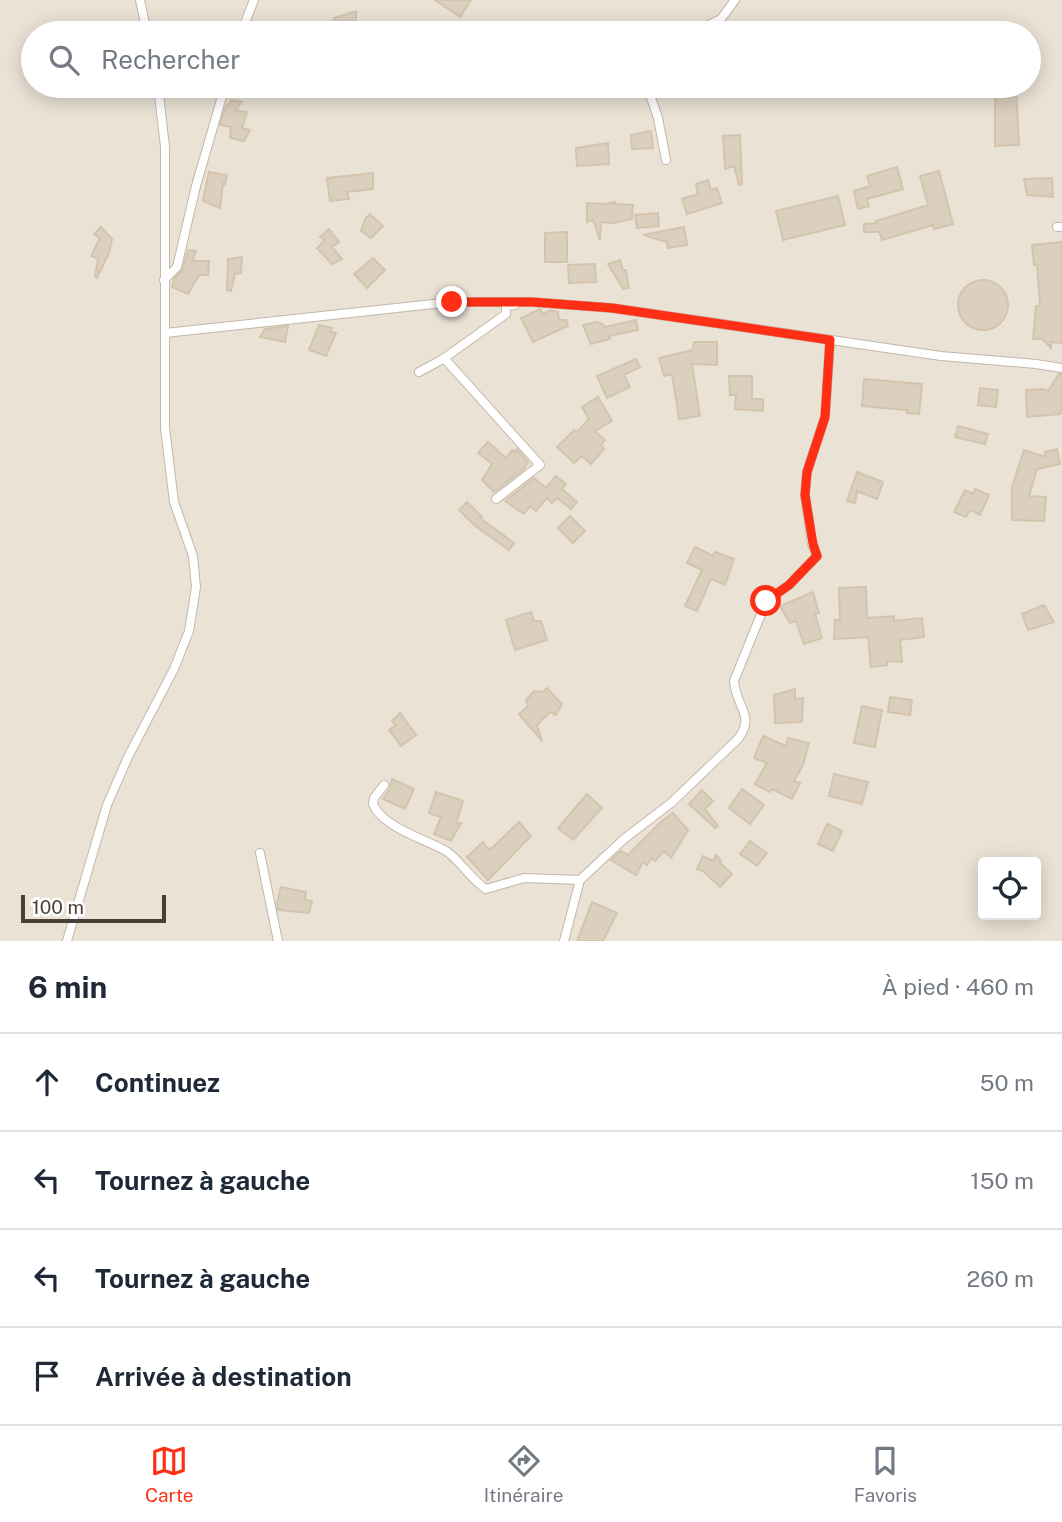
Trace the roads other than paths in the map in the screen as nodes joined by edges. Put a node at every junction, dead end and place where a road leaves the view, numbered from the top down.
1 (140, 0) edge
2 (254, 0) edge
3 (735, 0) edge
4 (144, 21) edge
5 (246, 21) edge
6 (717, 21) edge
7 (159, 98) edge
8 (221, 98) edge
9 (651, 98) edge
10 (666, 160) dead end
11 (164, 279) junction
12 (532, 302) junction
13 (165, 333) junction
14 (830, 340) junction
15 (444, 358) junction
16 (1062, 368) edge
17 (419, 372) dead end
18 (496, 499) dead end
19 (384, 785) dead end
20 (260, 853) dead end
21 (580, 880) junction
22 (67, 941) edge
23 (278, 941) edge
24 (564, 941) edge

1 - 4 street
2 - 5 street
3 - 6 street
7 - 11 street
8 - 11 street
9 - 10 street
11 - 13 street
12 - 13 street
12 - 14 street
12 - 15 street
13 - 22 street
14 - 16 street
14 - 21 street
15 - 17 street
15 - 18 street
19 - 21 street
20 - 23 street
21 - 24 street

